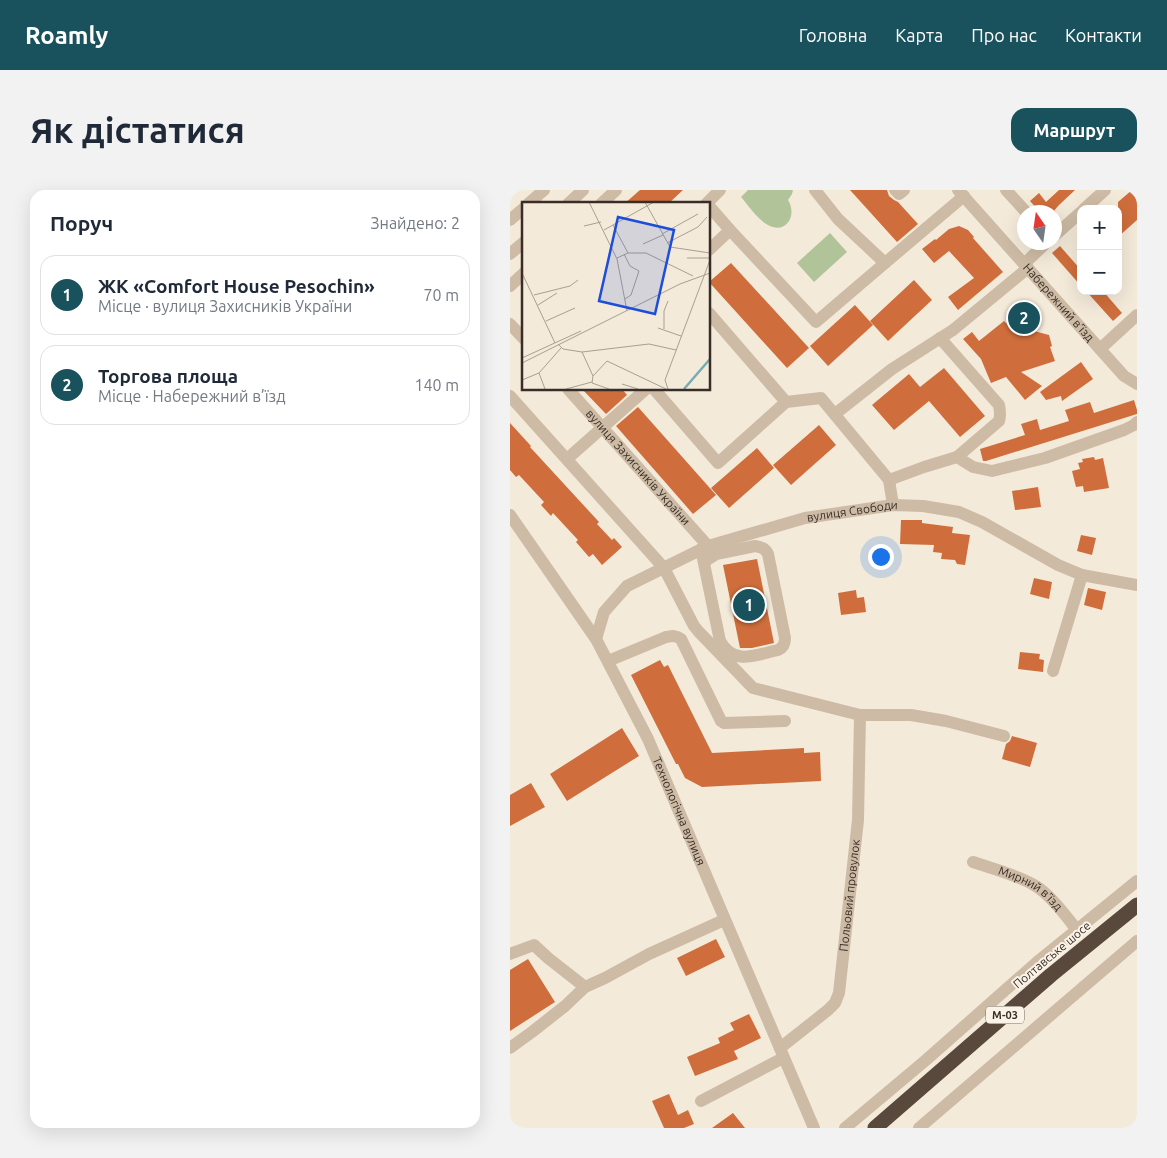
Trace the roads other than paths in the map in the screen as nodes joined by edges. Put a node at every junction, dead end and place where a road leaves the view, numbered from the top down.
1 (544, 190) edge
2 (584, 190) edge
3 (616, 190) edge
4 (720, 190) edge
5 (815, 190) edge
6 (895, 190) edge
7 (904, 190) edge
8 (1006, 190) edge
9 (1105, 190) edge
10 (961, 193) edge
11 (530, 202) edge
12 (570, 202) edge
13 (603, 202) edge
14 (709, 202) edge
15 (1020, 205) edge
16 (1088, 205) edge
17 (710, 207) edge
18 (522, 210) edge
19 (1077, 216) edge
20 (510, 220) edge
21 (1062, 229) edge
22 (730, 230) junction
23 (522, 244) edge
24 (710, 249) edge
25 (1040, 250) edge
26 (510, 254) edge
27 (885, 262) junction
28 (1026, 266) junction
29 (522, 275) edge
30 (510, 286) edge
31 (710, 314) edge
32 (1137, 316) edge
33 (510, 324) edge
34 (522, 337) edge
35 (940, 338) junction
36 (1100, 349) junction
37 (1137, 384) edge
38 (569, 390) edge
39 (645, 390) edge
40 (655, 390) edge
41 (510, 396) edge
42 (786, 402) junction
43 (835, 414) junction
44 (1137, 422) edge
45 (602, 427) junction
46 (957, 457) junction
47 (567, 459) junction
48 (890, 480) junction
49 (893, 505) junction
50 (510, 515) edge
51 (704, 552) junction
52 (664, 568) junction
53 (1082, 575) junction
54 (1137, 585) edge
55 (596, 639) junction
56 (608, 661) junction
57 (1052, 671) dead end
58 (860, 715) junction
59 (785, 721) dead end
60 (1004, 736) dead end
61 (973, 862) dead end
62 (1137, 881) edge
63 (1137, 905) edge
64 (724, 920) junction
65 (1077, 930) junction
66 (1137, 941) edge
67 (510, 954) edge
68 (585, 987) junction
69 (510, 1048) edge
70 (781, 1053) junction
71 (701, 1101) dead end
72 (814, 1128) edge
73 (845, 1128) edge
74 (875, 1128) edge
75 (919, 1128) edge

1 - 11 street
2 - 12 street
3 - 13 street
4 - 14 street
5 - 27 street
6 - 7 street
8 - 15 street
9 - 16 street
10 - 27 street
10 - 28 street, Набережний в’їзд
17 - 22 street
18 - 20 street
19 - 21 street
22 - 24 street
22 - 27 street
23 - 26 street
25 - 28 street
28 - 35 street
28 - 36 street, Набережний в’їзд
29 - 30 street
31 - 42 street
32 - 36 street
33 - 34 street
35 - 43 street
35 - 46 street
36 - 37 street, Набережний в’їзд
38 - 45 street, вулиця Захисників України
39 - 45 street
40 - 42 street
41 - 47 street
42 - 43 street
43 - 48 street
44 - 46 street
45 - 47 street
45 - 51 street, вулиця Захисників України
46 - 48 street
47 - 52 street
48 - 49 street
49 - 51 street, вулиця Свободи
49 - 53 street, вулиця Свободи
50 - 55 street, Технологічна вулиця
51 - 51 street
51 - 52 street, вулиця Свободи
52 - 55 street, вулиця Свободи
52 - 58 street
53 - 54 street, вулиця Свободи
53 - 57 street
55 - 56 street, Технологічна вулиця
56 - 59 street
56 - 64 street, Технологічна вулиця
58 - 60 street
58 - 70 street, Польовий провулок
61 - 65 street, Мирний в’їзд
62 - 65 street
63 - 74 highway, Полтавське шосе / М-03
64 - 68 street
64 - 70 street, Технологічна вулиця
65 - 73 street
66 - 75 street
67 - 68 street
68 - 69 street
70 - 71 street, Польовий провулок
70 - 72 street, Технологічна вулиця

